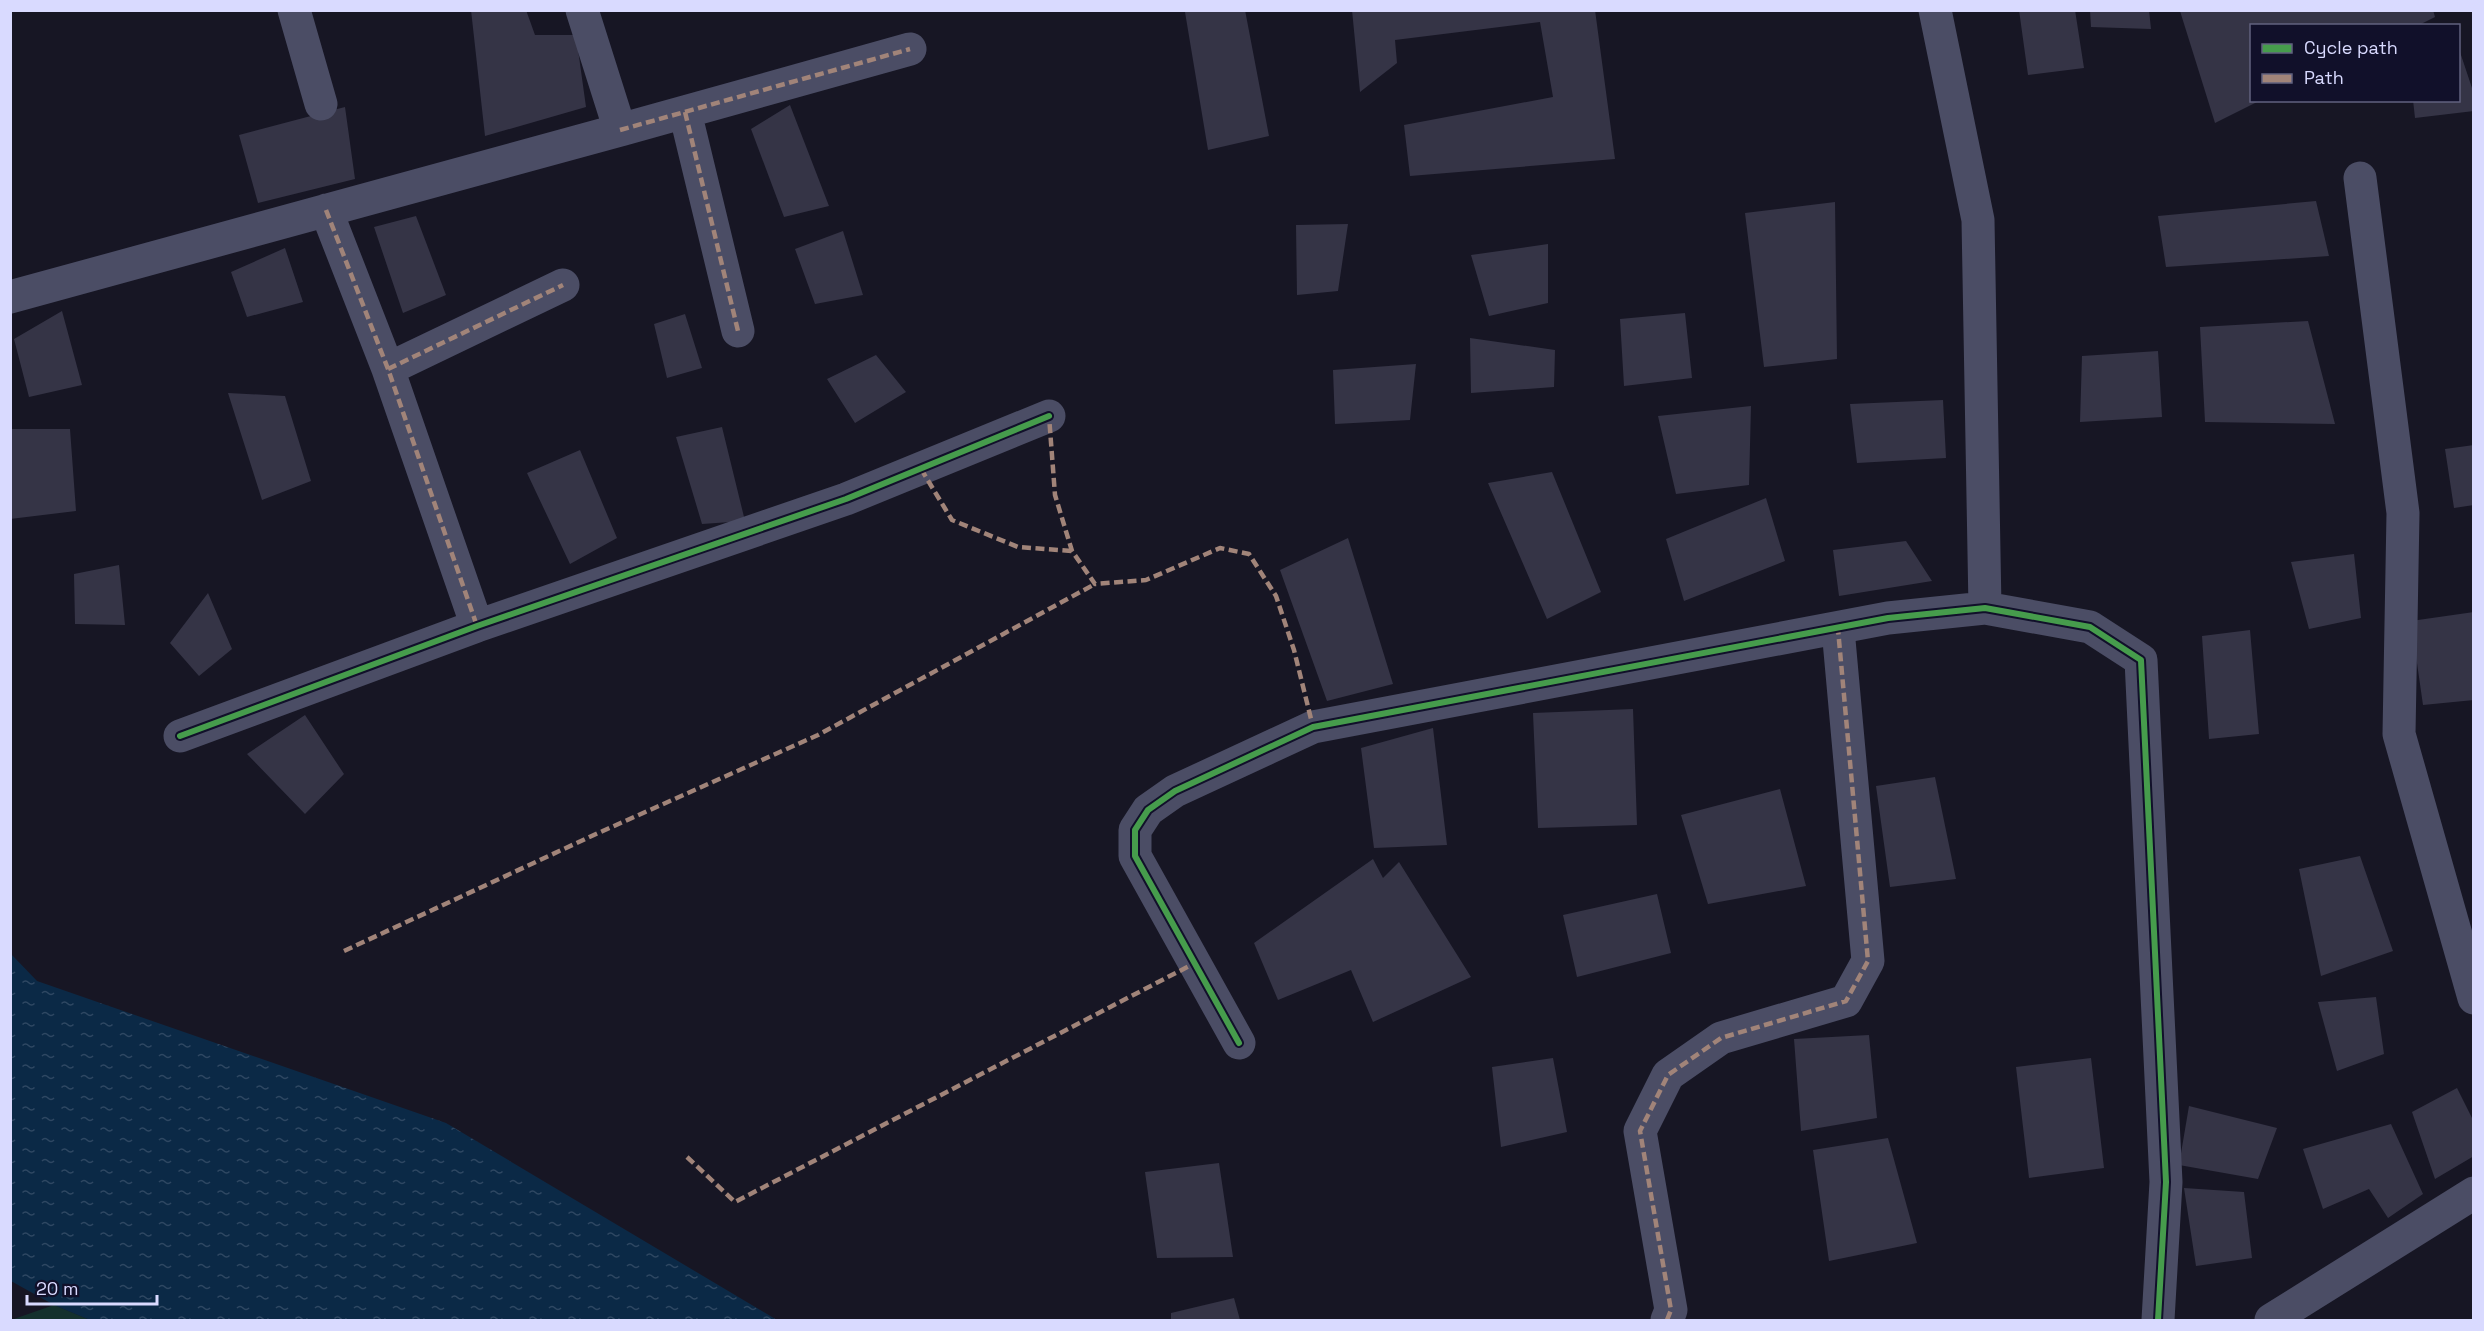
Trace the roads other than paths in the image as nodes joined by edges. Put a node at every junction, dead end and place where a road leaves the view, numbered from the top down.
1 (294, 10) edge
2 (582, 10) edge
3 (1935, 10) edge
4 (910, 49) dead end
5 (321, 104) dead end
6 (686, 112) junction
7 (620, 130) junction
8 (2360, 178) dead end
9 (326, 210) junction
10 (563, 285) dead end
11 (10, 297) edge
12 (738, 331) dead end
13 (388, 369) junction
14 (1049, 416) dead end
15 (1985, 608) junction
16 (477, 626) junction
17 (1838, 629) junction
18 (180, 736) dead end
19 (2473, 994) edge
20 (1239, 1043) dead end
21 (2474, 1193) edge
22 (1666, 1320) edge
23 (2158, 1320) edge
24 (2271, 1320) edge

1 - 5 street
2 - 7 street
3 - 15 street
4 - 6 street
6 - 7 street
6 - 12 street
7 - 9 street
8 - 19 street
9 - 11 street
9 - 13 street
10 - 13 street
13 - 16 street
14 - 16 street
15 - 17 street
15 - 23 street
16 - 18 street
17 - 20 street
17 - 22 street
21 - 24 street

